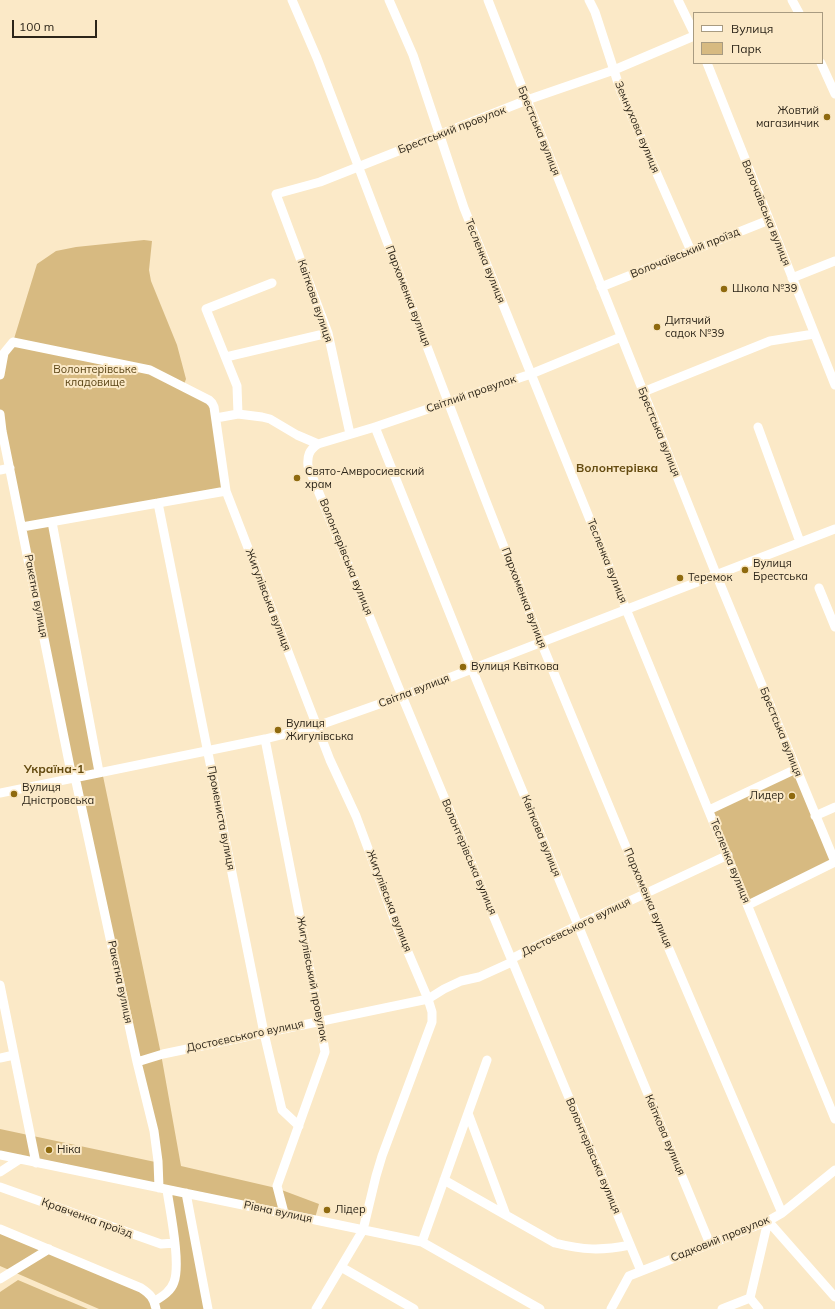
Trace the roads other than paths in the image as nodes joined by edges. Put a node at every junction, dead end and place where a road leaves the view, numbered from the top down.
1 (292, 0) edge
2 (389, 0) edge
3 (488, 0) edge
4 (590, 0) edge
5 (678, 0) edge
6 (792, 0) edge
7 (798, 12) edge
8 (693, 31) edge
9 (693, 36) edge
10 (707, 64) edge
11 (821, 64) edge
12 (614, 70) junction
13 (835, 94) edge
14 (527, 100) junction
15 (439, 135) junction
16 (358, 167) junction
17 (276, 194) joint
18 (769, 220) junction
19 (691, 251) junction
20 (835, 261) edge
21 (792, 278) junction
22 (272, 283) dead end
23 (601, 287) junction
24 (328, 333) junction
25 (814, 334) junction
26 (622, 337) junction
27 (226, 357) junction
28 (530, 374) junction
29 (0, 375) edge
30 (835, 385) edge
31 (643, 392) junction
32 (449, 402) junction
33 (0, 414) edge
34 (238, 414) junction
35 (216, 418) junction
36 (375, 427) junction
37 (758, 427) dead end
38 (350, 434) junction
39 (318, 444) junction
40 (10, 468) junction
41 (0, 470) edge
42 (226, 491) junction
43 (158, 503) junction
44 (52, 522) junction
45 (22, 527) junction
46 (835, 529) edge
47 (800, 542) junction
48 (716, 574) junction
49 (819, 588) dead end
50 (626, 609) junction
51 (835, 628) edge
52 (541, 642) junction
53 (472, 669) junction
54 (402, 696) junction
55 (317, 726) junction
56 (265, 739) junction
57 (208, 750) junction
58 (796, 770) junction
59 (99, 772) junction
60 (74, 777) junction
61 (0, 792) edge
62 (835, 807) edge
63 (709, 810) junction
64 (815, 816) junction
65 (728, 855) junction
66 (835, 862) edge
67 (645, 893) junction
68 (748, 905) junction
69 (578, 925) junction
70 (511, 960) junction
71 (0, 985) edge
72 (428, 999) junction
73 (320, 1021) junction
74 (264, 1033) junction
75 (14, 1055) junction
76 (0, 1058) edge
77 (487, 1060) dead end
78 (137, 1062) junction
79 (468, 1113) junction
80 (835, 1119) edge
81 (298, 1126) junction
82 (0, 1155) edge
83 (20, 1159) junction
84 (36, 1162) junction
85 (835, 1170) edge
86 (0, 1172) edge
87 (444, 1180) junction
88 (0, 1187) edge
89 (164, 1189) junction
90 (186, 1193) junction
91 (284, 1213) junction
92 (782, 1213) junction
93 (506, 1215) junction
94 (768, 1221) junction
95 (0, 1229) edge
96 (363, 1230) junction
97 (422, 1242) junction
98 (175, 1243) junction
99 (710, 1244) junction
100 (630, 1245) junction
101 (48, 1249) junction
102 (341, 1267) junction
103 (641, 1271) junction
104 (0, 1279) edge
105 (835, 1297) edge
106 (750, 1298) junction
107 (156, 1305) edge
108 (208, 1309) edge
109 (316, 1309) edge
110 (414, 1309) edge
111 (540, 1309) edge
112 (611, 1309) edge
113 (722, 1309) edge
114 (759, 1309) edge

1 - 16 street, Пархоменка вулиця
2 - 15 street, Тесленка вулиця
3 - 14 street, Брестська вулиця
4 - 12 street, Земнухова вулиця
5 - 8 street
6 - 7 street
9 - 12 street, Брестський провулок
10 - 18 street, Волочаївська вулиця
11 - 13 street
12 - 14 street, Брестський провулок
12 - 19 street, Земнухова вулиця
14 - 15 street, Брестський провулок
14 - 23 street, Брестська вулиця
15 - 16 street, Брестський провулок
15 - 28 street, Тесленка вулиця
16 - 17 street, Брестський провулок
16 - 32 street, Пархоменка вулиця
17 - 24 street, Квіткова вулиця
18 - 19 street, Волочаївський проїзд
18 - 21 street, Волочаївська вулиця
19 - 23 street, Волочаївський проїзд
20 - 21 street
21 - 25 street, Волочаївська вулиця
22 - 27 street
23 - 26 street, Брестська вулиця
24 - 27 street
24 - 38 street, Квіткова вулиця
25 - 30 street, Волочаївська вулиця
25 - 31 street
26 - 28 street, Світлий провулок
26 - 31 street, Брестська вулиця
27 - 34 street
28 - 32 street, Світлий провулок
28 - 50 street, Тесленка вулиця
29 - 35 street, Жигулівська вулиця
31 - 48 street, Брестська вулиця
32 - 36 street, Світлий провулок
32 - 52 street, Пархоменка вулиця
33 - 40 street, Ракетна вулиця
34 - 35 street
34 - 39 street
35 - 42 street, Жигулівська вулиця
36 - 38 street, Світлий провулок
36 - 53 street, Квіткова вулиця
37 - 47 street
38 - 39 street, Світлий провулок
39 - 54 street, Волонтерівська вулиця
40 - 41 street
40 - 45 street, Ракетна вулиця
42 - 43 street
42 - 55 street, Жигулівська вулиця
43 - 44 street
43 - 57 street, Промениста вулиця
44 - 45 street
44 - 59 street
45 - 60 street, Ракетна вулиця
46 - 47 street, Світла вулиця
47 - 48 street, Світла вулиця
48 - 50 street, Світла вулиця
48 - 58 street, Брестська вулиця
49 - 51 street
50 - 52 street, Світла вулиця
50 - 63 street, Тесленка вулиця
52 - 53 street, Світла вулиця
52 - 67 street, Пархоменка вулиця
53 - 54 street, Світла вулиця
53 - 69 street, Квіткова вулиця
54 - 55 street, Світла вулиця
54 - 70 street, Волонтерівська вулиця
55 - 56 street, Світла вулиця
55 - 72 street, Жигулівська вулиця
56 - 57 street, Світла вулиця
56 - 73 street, Жигулівський провулок
57 - 59 street, Світла вулиця
57 - 74 street, Промениста вулиця
58 - 63 street
58 - 64 street, Брестська вулиця
59 - 60 street, Світла вулиця
60 - 61 street, Світла вулиця
60 - 78 street, Ракетна вулиця
62 - 64 street
63 - 65 street, Тесленка вулиця
64 - 66 street, Брестська вулиця
65 - 67 street, Достоєвського вулиця
65 - 68 street, Тесленка вулиця
66 - 68 street
67 - 69 street, Достоєвського вулиця
67 - 92 street, Пархоменка вулиця
68 - 80 street, Тесленка вулиця
69 - 70 street, Достоєвського вулиця
69 - 99 street, Квіткова вулиця
70 - 72 street, Достоєвського вулиця
70 - 100 street, Волонтерівська вулиця
71 - 75 street
72 - 73 street, Достоєвського вулиця
72 - 96 street, Жигулівська вулиця
73 - 74 street, Достоєвського вулиця
73 - 81 street, Жигулівський провулок
74 - 78 street, Достоєвського вулиця
74 - 81 street, Промениста вулиця
75 - 76 street
75 - 84 street
77 - 79 street
78 - 89 street, Ракетна вулиця
79 - 87 street
79 - 93 street
81 - 91 street, Жигулівський провулок
82 - 83 street, Рівна вулиця
83 - 84 street, Рівна вулиця
83 - 86 street
84 - 89 street, Рівна вулиця
85 - 92 street, Садковий провулок
87 - 93 street
87 - 97 street
88 - 98 street, Кравченка проїзд
89 - 90 street, Рівна вулиця
89 - 98 street, Ракетна вулиця
90 - 91 street, Рівна вулиця
90 - 108 street
91 - 96 street, Рівна вулиця
92 - 94 street, Садковий провулок
93 - 100 street
94 - 99 street, Садковий провулок
94 - 105 street
94 - 106 street
95 - 101 street
96 - 97 street, Рівна вулиця
96 - 102 street, Жигулівська вулиця
97 - 111 street, Рівна вулиця
98 - 107 street, Ракетна вулиця
99 - 103 street, Садковий провулок
100 - 103 street, Волонтерівська вулиця
101 - 104 street
101 - 107 street
102 - 109 street, Жигулівська вулиця
102 - 110 street
103 - 112 street, Садковий провулок
106 - 113 street
106 - 114 street

